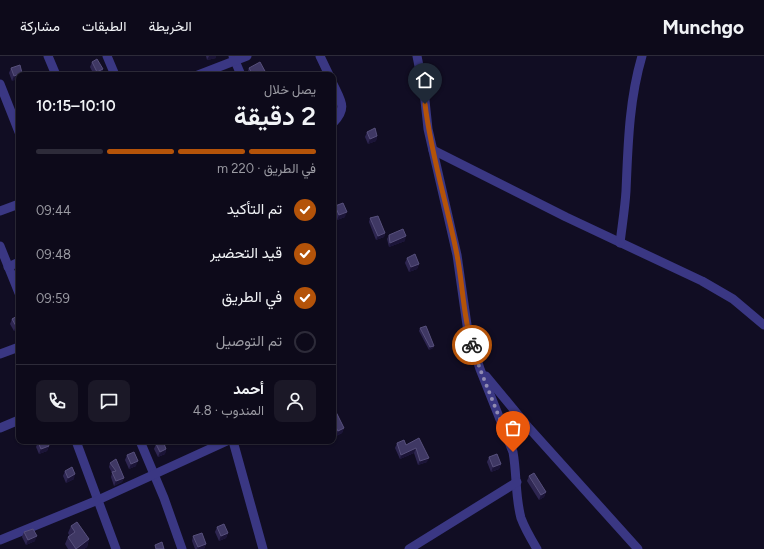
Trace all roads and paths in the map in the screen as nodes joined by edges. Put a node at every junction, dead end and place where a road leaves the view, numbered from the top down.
1 (48, 56) edge
2 (108, 56) edge
3 (247, 56) edge
4 (320, 56) edge
5 (417, 56) edge
6 (642, 56) edge
7 (234, 59) edge
8 (55, 72) edge
9 (114, 72) edge
10 (205, 72) edge
11 (239, 72) edge
12 (328, 72) edge
13 (0, 84) edge
14 (336, 90) edge
15 (336, 119) edge
16 (16, 124) edge
17 (433, 150) junction
18 (16, 205) edge
19 (0, 211) edge
20 (620, 243) junction
21 (0, 246) edge
22 (16, 263) edge
23 (8, 266) junction
24 (16, 286) edge
25 (764, 325) edge
26 (16, 348) edge
27 (0, 354) edge
28 (480, 369) junction
29 (16, 421) edge
30 (0, 428) edge
31 (77, 444) edge
32 (141, 444) edge
33 (220, 444) edge
34 (234, 444) edge
35 (154, 474) junction
36 (517, 482) junction
37 (98, 500) junction
38 (0, 540) edge
39 (116, 549) edge
40 (182, 549) edge
41 (263, 549) edge
42 (409, 549) edge
43 (536, 549) edge
44 (638, 549) edge

1 - 8 street
2 - 9 street
3 - 7 street
4 - 12 street
5 - 17 street
6 - 20 street
7 - 10 street
7 - 11 street
13 - 16 street
14 - 15 street
17 - 20 street
17 - 28 street
18 - 19 street
20 - 25 street
21 - 23 street
22 - 23 street
23 - 24 street
26 - 27 street
28 - 36 street
28 - 44 street
29 - 30 street
31 - 37 street
32 - 35 street
33 - 35 street
34 - 41 street
35 - 37 street
35 - 40 street
36 - 42 street
36 - 43 street
37 - 38 street
37 - 39 street

